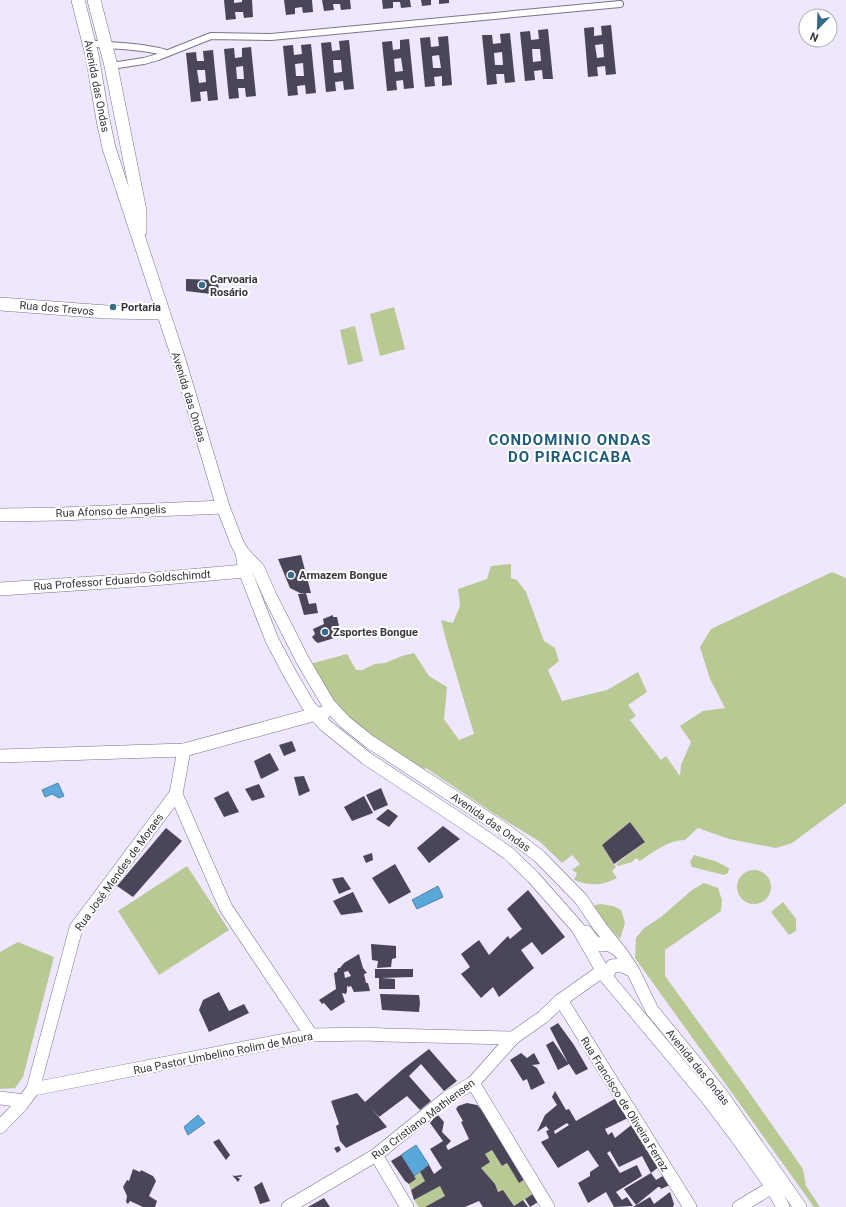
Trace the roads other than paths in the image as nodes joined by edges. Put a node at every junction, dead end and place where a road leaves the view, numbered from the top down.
1 (78, 0) edge
2 (94, 0) edge
3 (620, 4) dead end
4 (88, 43) junction
5 (105, 46) junction
6 (142, 47) junction
7 (166, 53) junction
8 (144, 61) junction
9 (111, 66) junction
10 (94, 72) junction
11 (123, 126) junction
12 (109, 148) junction
13 (140, 211) junction
14 (139, 241) junction
15 (0, 304) edge
16 (163, 313) junction
17 (223, 506) junction
18 (0, 515) edge
19 (242, 552) junction
20 (245, 571) junction
21 (0, 589) edge
22 (274, 604) junction
23 (260, 608) junction
24 (284, 622) junction
25 (268, 626) junction
26 (336, 711) junction
27 (316, 714) junction
28 (184, 750) junction
29 (0, 756) edge
30 (176, 794) junction
31 (568, 916) junction
32 (621, 952) junction
33 (632, 971) junction
34 (604, 974) junction
35 (560, 1000) junction
36 (311, 1035) junction
37 (513, 1038) junction
38 (473, 1082) junction
39 (33, 1089) junction
40 (0, 1098) edge
41 (24, 1101) junction
42 (0, 1127) edge
43 (376, 1155) junction
44 (777, 1184) junction
45 (791, 1206) edge
46 (288, 1207) edge
47 (407, 1207) edge
48 (548, 1207) edge
49 (690, 1207) edge
50 (738, 1207) edge

1 - 4 street, Avenida das Ondas
2 - 5 street, Avenida das Ondas
3 - 7 lane
4 - 5 lane
4 - 10 street, Avenida das Ondas
5 - 6 lane
5 - 9 street, Avenida das Ondas
6 - 7 lane
6 - 8 lane
7 - 8 lane
8 - 9 lane
9 - 11 street, Avenida das Ondas
10 - 11 street
10 - 12 street, Avenida das Ondas
11 - 13 street, Avenida das Ondas
12 - 13 street
12 - 14 street, Avenida das Ondas
13 - 14 street, Avenida das Ondas
14 - 16 street, Avenida das Ondas
15 - 16 street, Rua dos Trevos
16 - 17 street, Avenida das Ondas
17 - 18 street, Rua Afonso de Angelis
17 - 19 street, Avenida das Ondas
19 - 20 street, Avenida das Ondas
19 - 22 street, Avenida das Ondas
20 - 21 street, Rua Professor Eduardo Goldschimdt
20 - 23 street, Avenida das Ondas
22 - 23 street
22 - 24 street, Avenida das Ondas
23 - 25 street, Avenida das Ondas
24 - 25 street
24 - 26 street, Avenida das Ondas
25 - 27 street, Avenida das Ondas
26 - 27 street
26 - 32 street, Avenida das Ondas
27 - 28 street
27 - 31 street, Avenida das Ondas
28 - 29 street
28 - 30 street, Rua José Mendes de Moraes
30 - 36 street
30 - 39 street, Rua José Mendes de Moraes
31 - 32 street
31 - 34 street, Avenida das Ondas
32 - 33 street, Avenida das Ondas
33 - 34 street, Rua Cristiano Mathiensen
33 - 44 street, Avenida das Ondas
34 - 35 street, Rua Cristiano Mathiensen
34 - 44 street, Avenida das Ondas
35 - 37 street, Rua Cristiano Mathiensen
35 - 49 street, Rua Francisco de Oliveira Ferraz
36 - 37 street, Rua Pastor Umbelino Rolim de Moura
36 - 39 street, Rua Pastor Umbelino Rolim de Moura
37 - 38 street, Rua Cristiano Mathiensen
38 - 43 street, Rua Cristiano Mathiensen
38 - 48 street
39 - 41 street
40 - 41 street
41 - 42 street
43 - 46 street, Rua Cristiano Mathiensen
43 - 47 street
44 - 45 street, Avenida das Ondas
44 - 50 street

